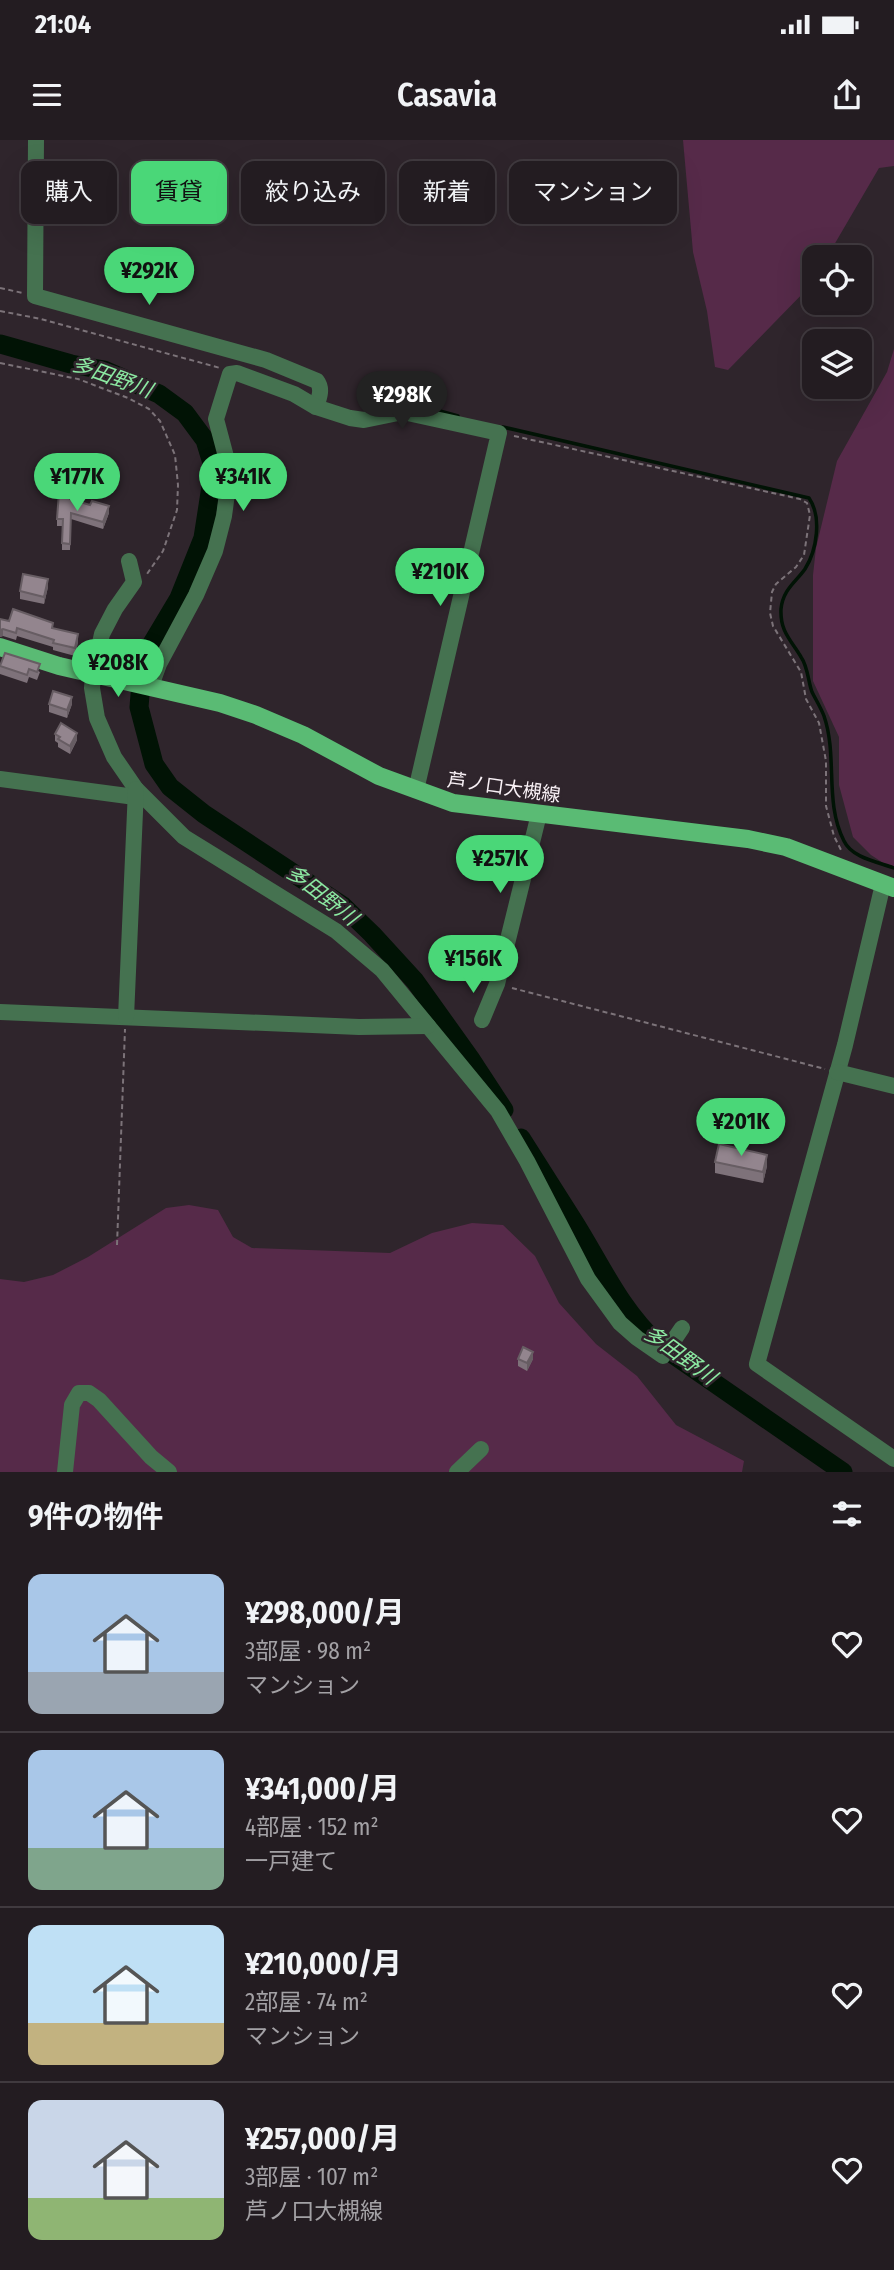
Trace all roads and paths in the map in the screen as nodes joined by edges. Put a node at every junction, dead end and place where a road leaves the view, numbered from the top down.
1 (36, 140) edge
2 (0, 288) edge
3 (35, 296) junction
4 (0, 311) edge
5 (0, 363) edge
6 (237, 373) junction
7 (316, 407) junction
8 (499, 433) junction
9 (129, 561) dead end
10 (134, 580) junction
11 (0, 647) edge
12 (93, 674) junction
13 (151, 686) junction
14 (0, 779) edge
15 (416, 790) junction
16 (136, 793) junction
17 (538, 814) junction
18 (844, 869) junction
19 (889, 886) edge
20 (497, 984) junction
21 (0, 1012) edge
22 (126, 1017) junction
23 (482, 1020) dead end
24 (428, 1026) junction
25 (837, 1072) junction
26 (894, 1086) edge
27 (117, 1245) dead end
28 (682, 1328) dead end
29 (481, 1449) dead end
30 (894, 1459) edge
31 (65, 1472) edge
32 (169, 1472) edge
33 (457, 1472) edge

1 - 3 street
2 - 3 path
3 - 7 street
4 - 6 path
5 - 10 path
6 - 7 street
6 - 13 street
7 - 8 street
8 - 15 street
8 - 18 path
9 - 10 street
10 - 12 street
11 - 12 main road, 芦ノ口大槻線
12 - 13 main road, 芦ノ口大槻線
12 - 16 street
13 - 15 main road, 芦ノ口大槻線
14 - 16 street
15 - 17 main road, 芦ノ口大槻線
16 - 22 street
16 - 24 street
17 - 18 main road, 芦ノ口大槻線
17 - 20 street
18 - 19 main road, 芦ノ口大槻線
19 - 25 street
20 - 23 street
20 - 25 path
21 - 22 street
22 - 24 street
22 - 27 path
24 - 28 street
25 - 26 street
25 - 30 street
29 - 33 street
31 - 32 street

